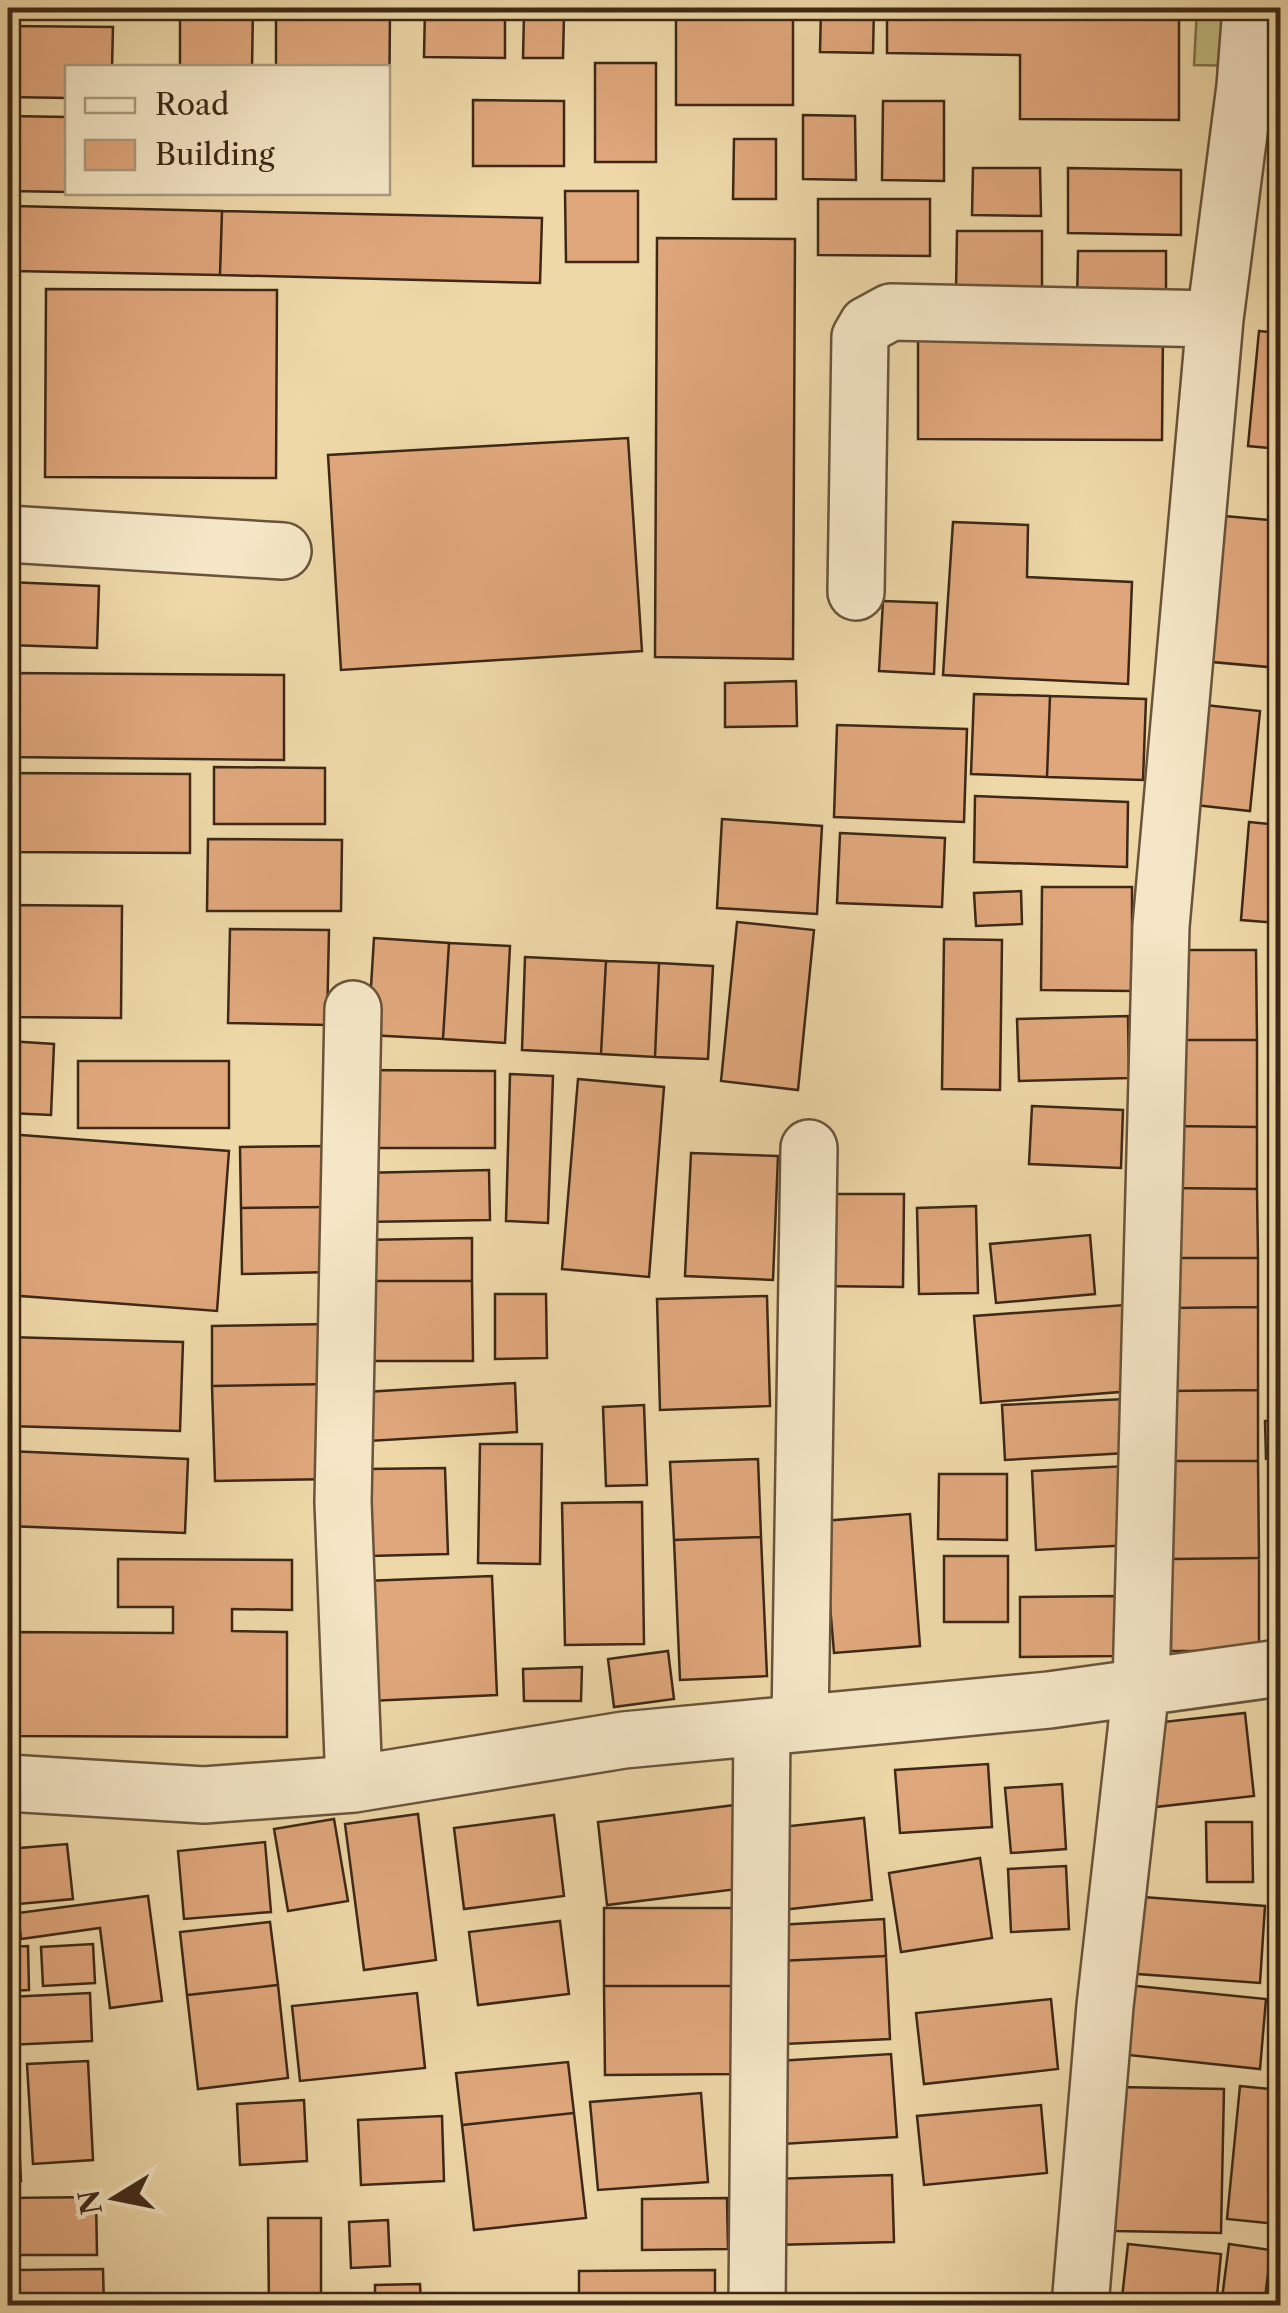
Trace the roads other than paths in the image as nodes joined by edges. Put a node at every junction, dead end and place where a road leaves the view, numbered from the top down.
1 (1251, 8) edge
2 (1263, 88) edge
3 (1215, 320) junction
4 (8, 534) edge
5 (283, 551) dead end
6 (856, 592) dead end
7 (353, 1009) dead end
8 (808, 1148) dead end
9 (1280, 1668) edge
10 (1142, 1687) junction
11 (781, 1725) junction
12 (8, 1783) edge
13 (354, 1784) junction
14 (757, 2306) edge
15 (1080, 2306) edge

1 - 2 street
2 - 3 street
3 - 6 street
3 - 10 street
4 - 5 street
7 - 13 street
8 - 11 street
9 - 10 street
10 - 11 street
10 - 15 street
11 - 13 street
11 - 14 street
12 - 13 street

